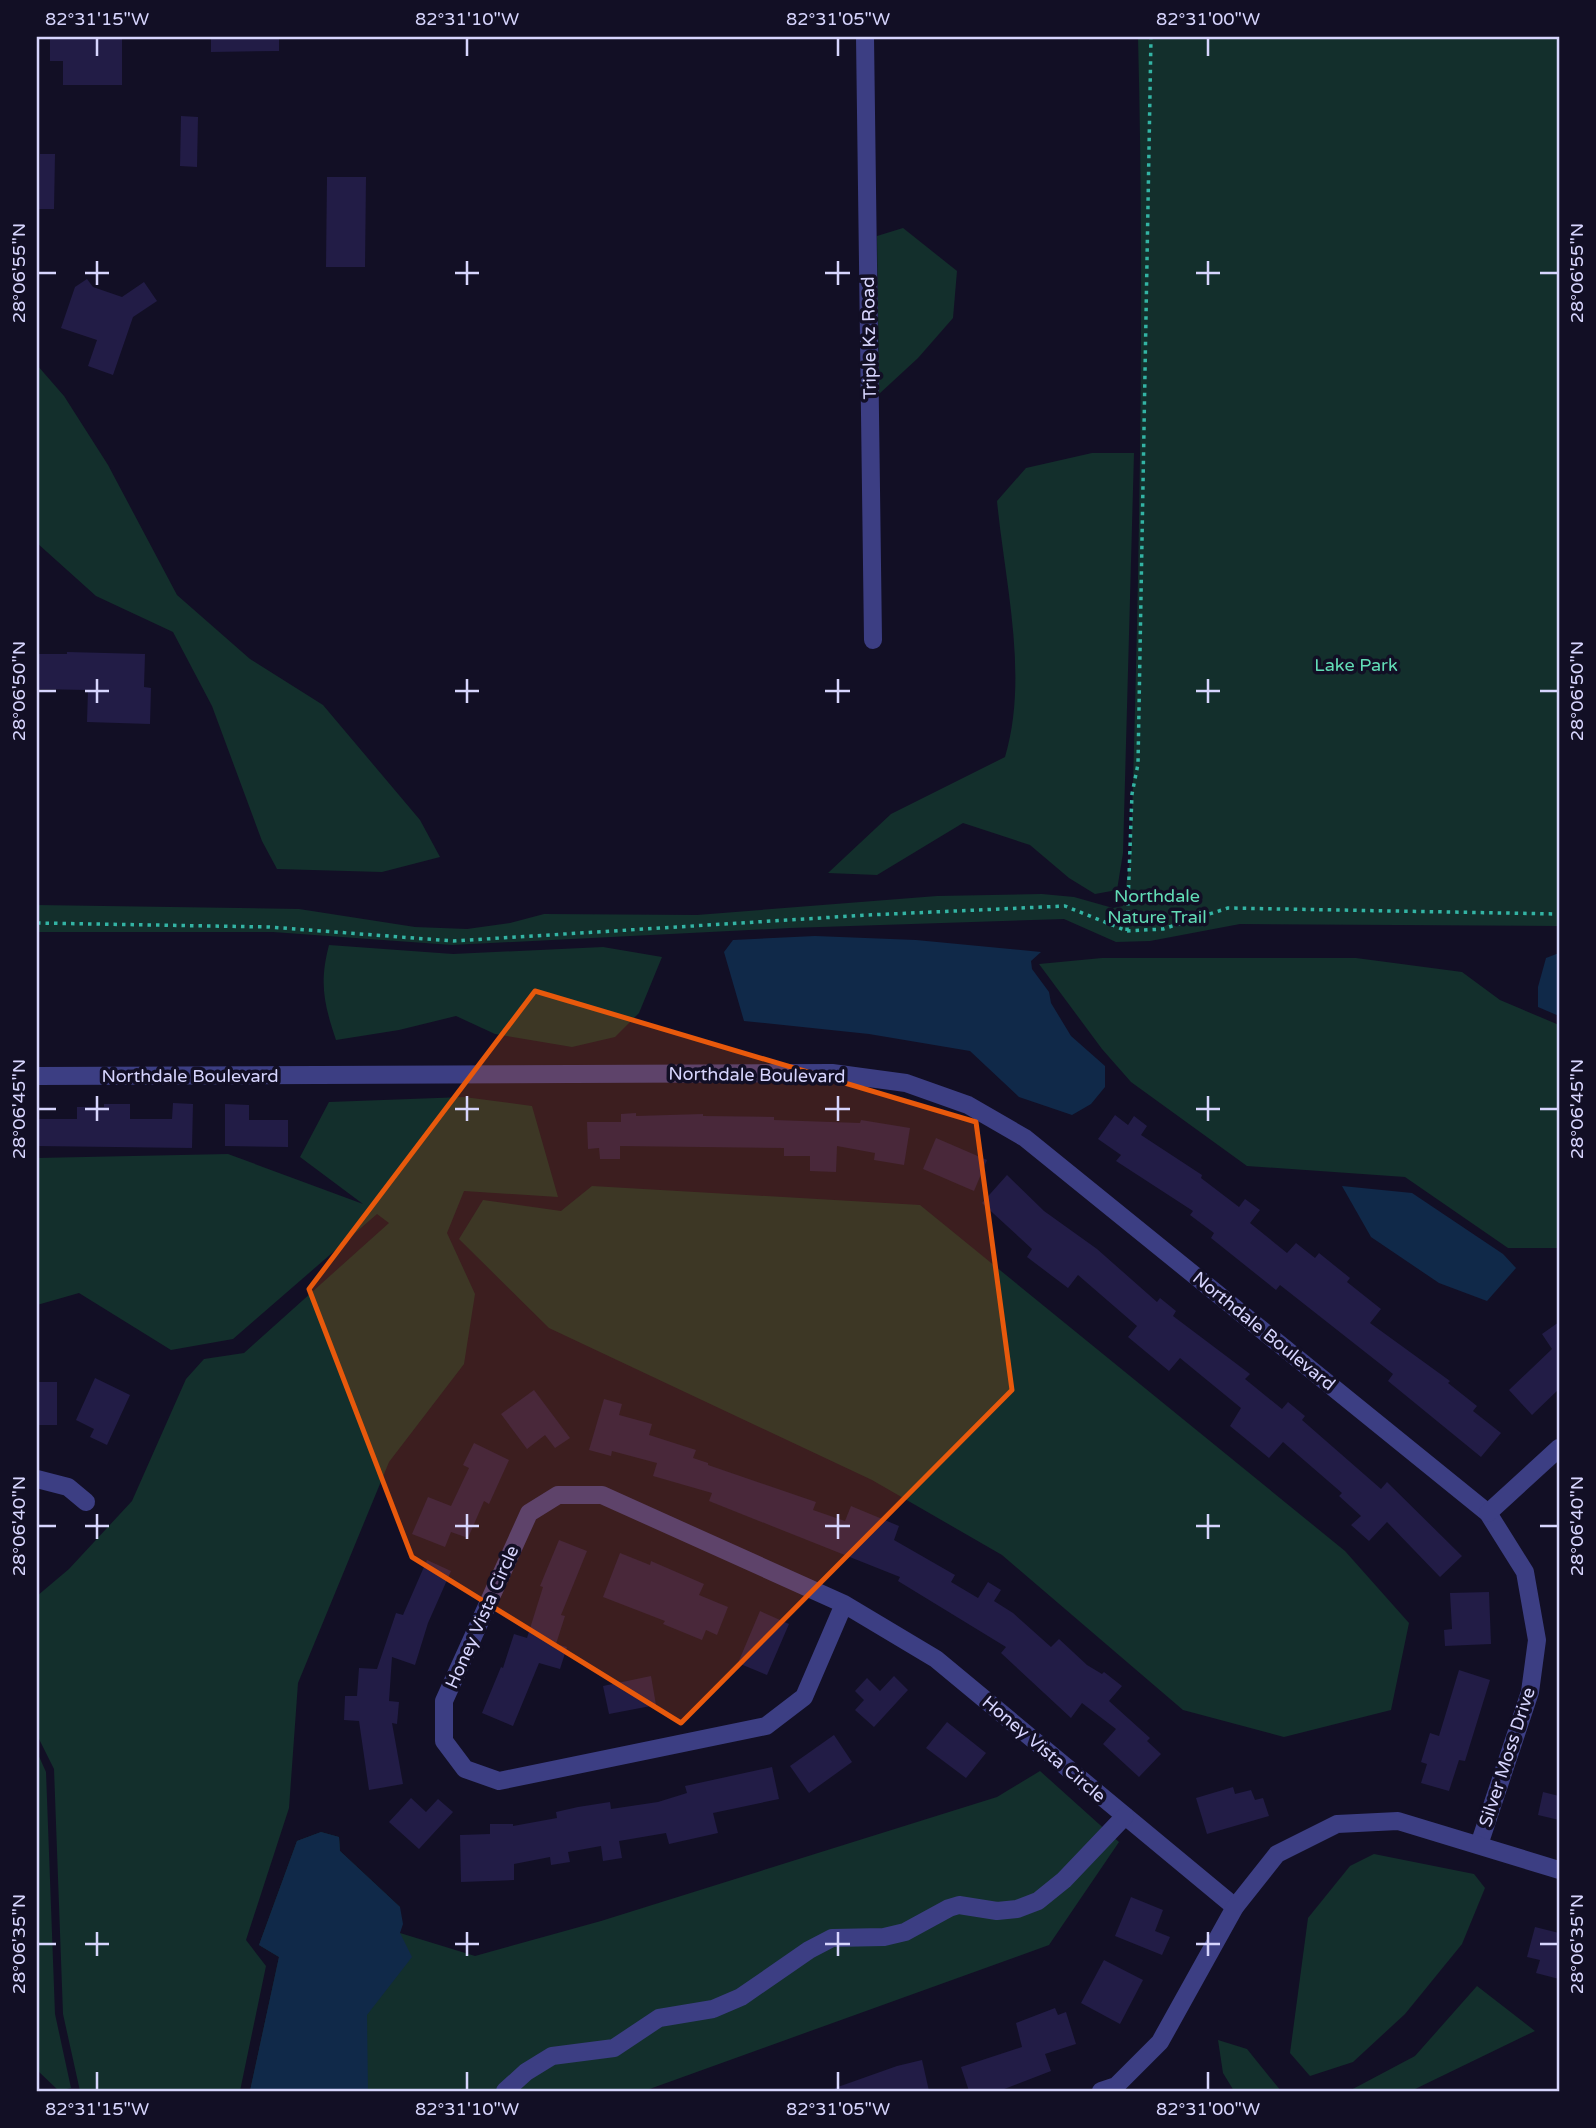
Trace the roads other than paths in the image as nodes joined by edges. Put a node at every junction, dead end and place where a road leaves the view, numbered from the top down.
1 (865, 37) edge
2 (873, 640) dead end
3 (37, 1076) edge
4 (1559, 1448) edge
5 (37, 1479) edge
6 (86, 1502) dead end
7 (1488, 1513) junction
8 (844, 1604) junction
9 (1125, 1816) junction
10 (1479, 1845) junction
11 (1559, 1871) edge
12 (1235, 1907) junction
13 (505, 2091) edge
14 (1101, 2091) edge

1 - 2 street, Triple Kz Road
3 - 7 street, Northdale Boulevard
4 - 7 street
5 - 6 street
7 - 10 street, Silver Moss Drive
8 - 8 street, Honey Vista Circle
8 - 9 street, Honey Vista Circle
9 - 12 street, Honey Vista Circle
9 - 13 street
10 - 11 street
10 - 12 street
12 - 14 street

